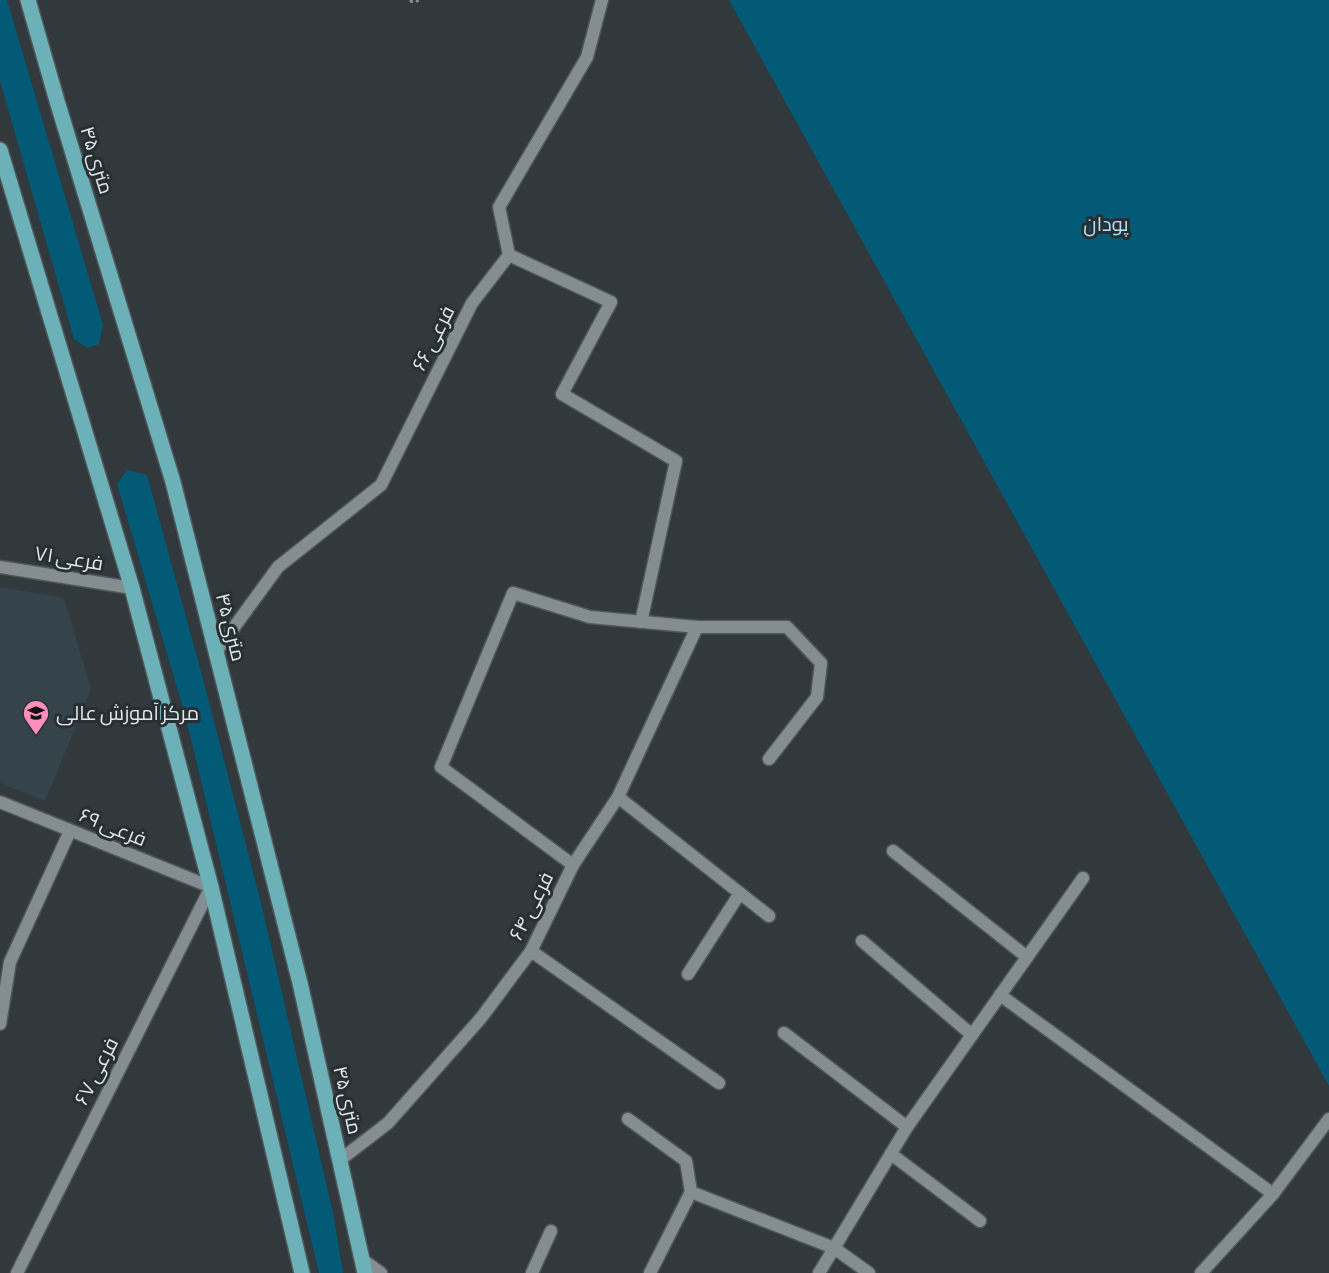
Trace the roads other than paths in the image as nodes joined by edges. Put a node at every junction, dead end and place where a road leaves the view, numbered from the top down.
1 (28, 0) edge
2 (602, 0) edge
3 (0, 150) edge
4 (509, 255) junction
5 (0, 567) edge
6 (132, 588) junction
7 (641, 622) junction
8 (697, 627) junction
9 (216, 652) junction
10 (769, 759) dead end
11 (618, 797) junction
12 (0, 802) edge
13 (70, 831) junction
14 (893, 851) dead end
15 (573, 865) junction
16 (1083, 878) dead end
17 (211, 887) junction
18 (740, 892) junction
19 (769, 916) dead end
20 (862, 940) dead end
21 (531, 951) junction
22 (1027, 957) junction
23 (5, 960) edge
24 (688, 974) dead end
25 (1000, 995) junction
26 (0, 1024) edge
27 (784, 1032) dead end
28 (972, 1035) junction
29 (719, 1083) dead end
30 (628, 1119) dead end
31 (1329, 1119) edge
32 (907, 1127) junction
33 (891, 1154) junction
34 (340, 1160) junction
35 (691, 1192) junction
36 (1273, 1194) junction
37 (980, 1221) dead end
38 (551, 1231) dead end
39 (834, 1248) junction
40 (364, 1266) edge
41 (17, 1273) edge
42 (302, 1273) edge
43 (381, 1273) edge
44 (532, 1273) edge
45 (650, 1273) edge
46 (819, 1273) edge
47 (869, 1273) edge
48 (1201, 1273) edge

1 - 9 main road, ۴۵ متری
2 - 4 street
3 - 6 main road
4 - 7 street
4 - 9 street, فرعی ۶۶
5 - 6 street, فرعی ۷۱
6 - 17 main road
7 - 8 street
7 - 15 street
8 - 10 street
8 - 11 street, فرعی ۶۴
9 - 34 main road, ۴۵ متری
11 - 15 street, فرعی ۶۴
11 - 18 street
12 - 13 street, فرعی ۶۹
13 - 17 street, فرعی ۶۹
13 - 23 street
14 - 22 street
15 - 21 street, فرعی ۶۴
16 - 22 street
17 - 41 street, فرعی ۶۷
17 - 42 main road
18 - 19 street
18 - 24 street
20 - 28 street
21 - 29 street
21 - 34 street, فرعی ۶۴
22 - 25 street
23 - 26 street
25 - 28 street
25 - 36 street
27 - 32 street
28 - 32 street
30 - 35 street
31 - 36 street
32 - 33 street
33 - 37 street
33 - 39 street
34 - 40 main road, ۴۵ متری
35 - 39 street
35 - 45 street
36 - 48 street
38 - 44 street
39 - 46 street
39 - 47 street
40 - 43 street

